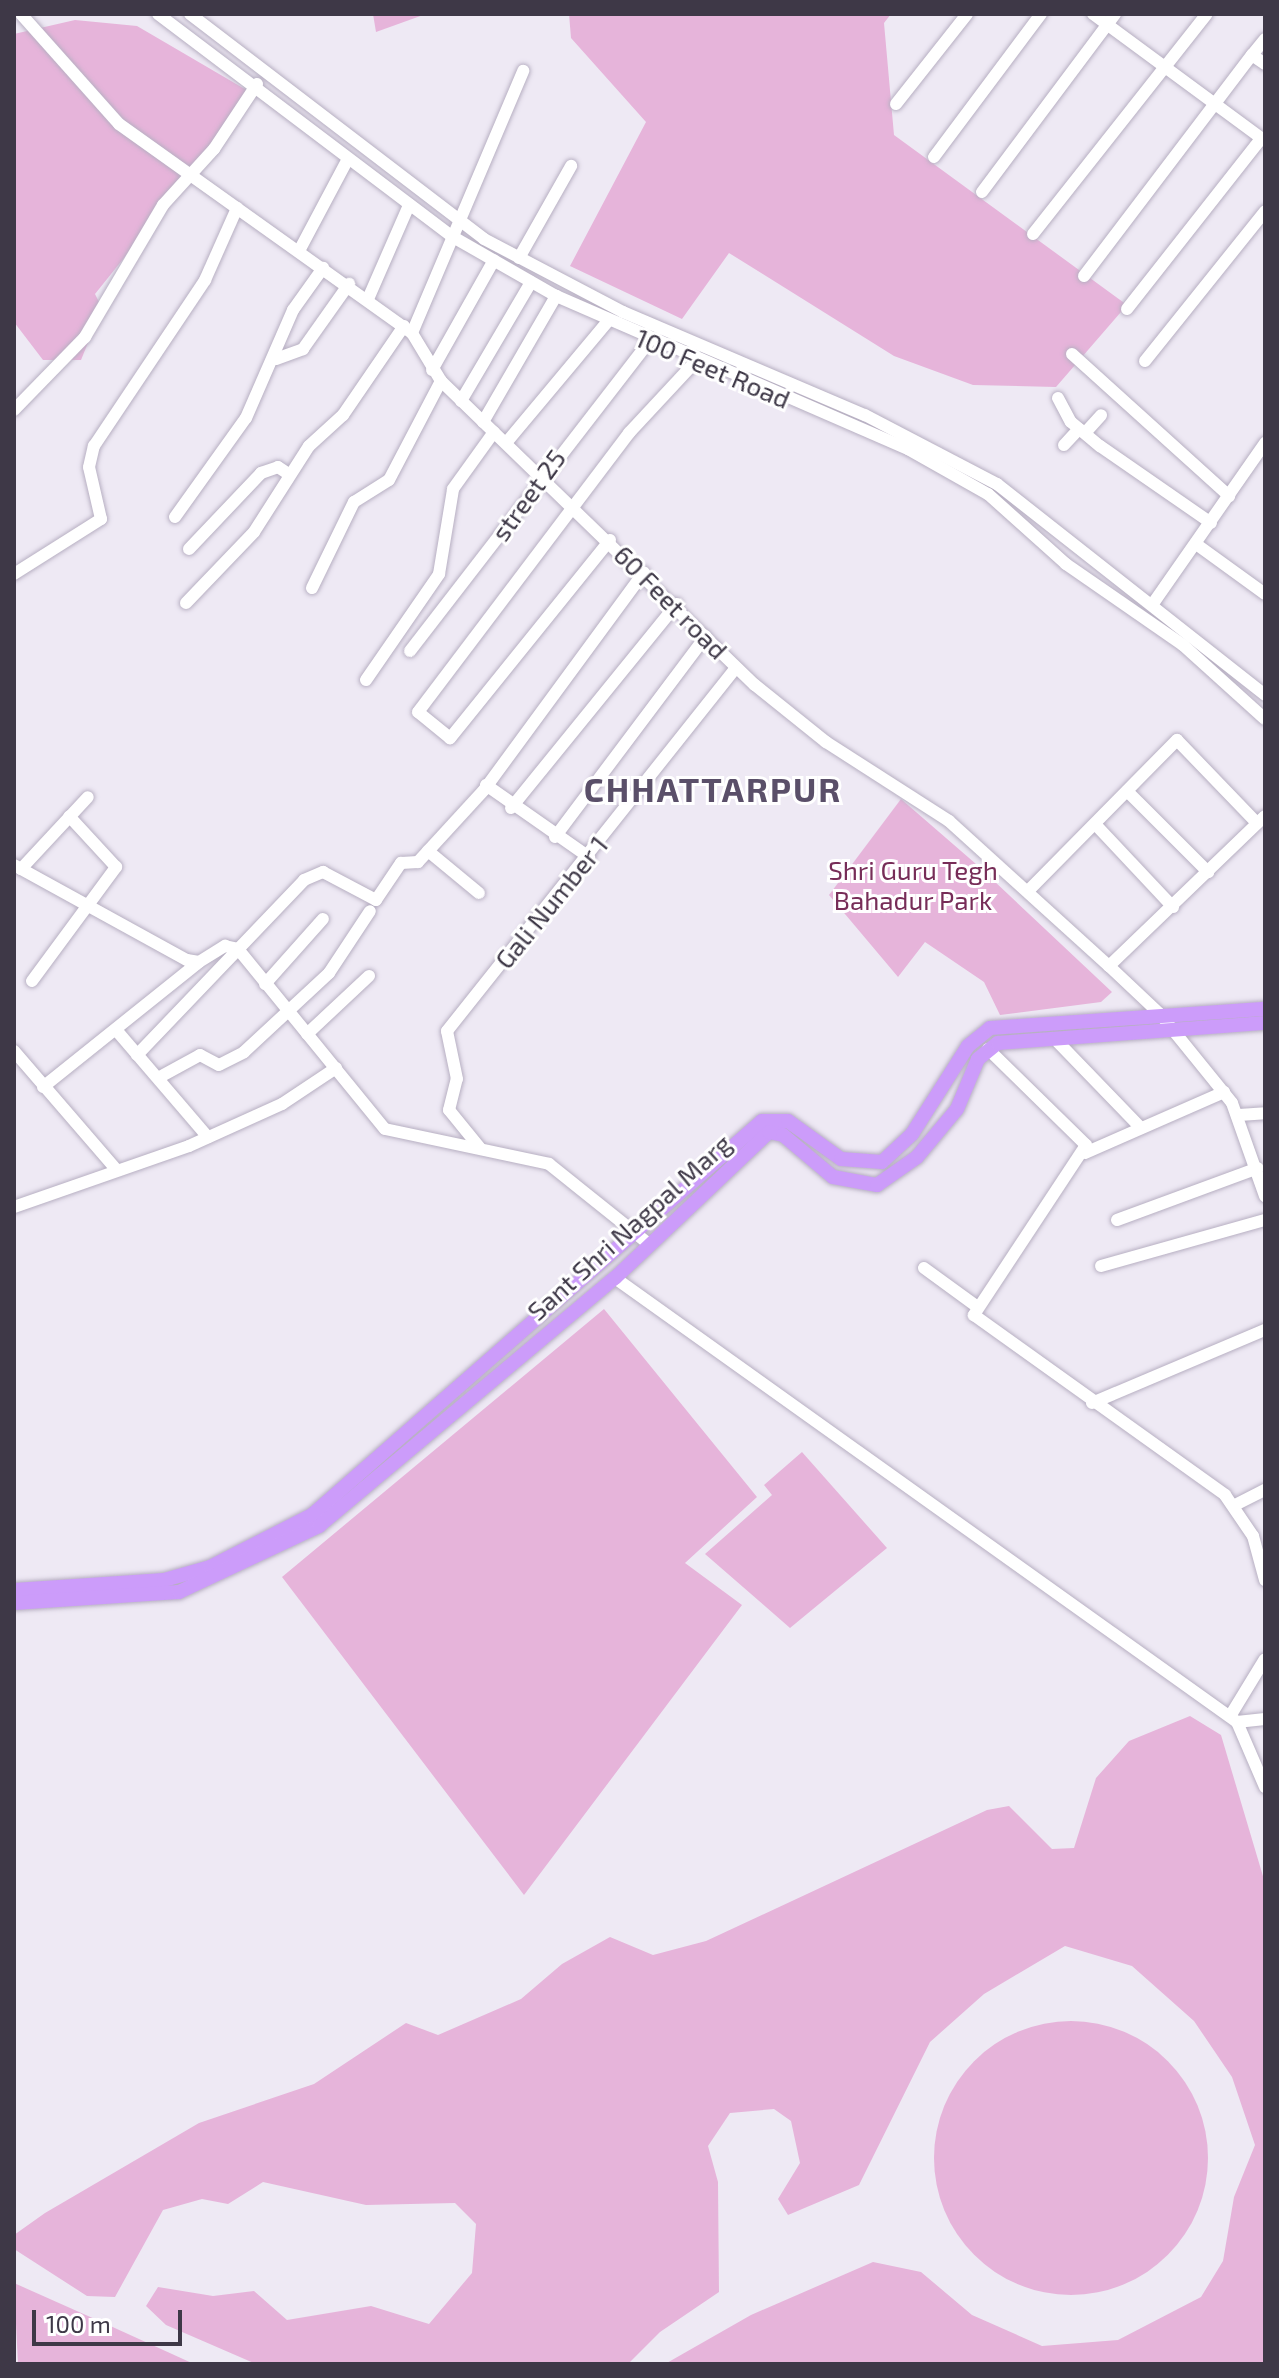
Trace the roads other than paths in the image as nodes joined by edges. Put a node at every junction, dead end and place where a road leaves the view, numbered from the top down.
1 (36, 14) edge
2 (158, 14) edge
3 (190, 14) edge
4 (967, 14) edge
5 (1041, 14) edge
6 (1093, 14) edge
7 (1207, 14) edge
8 (18, 16) edge
9 (1111, 19) edge
10 (1265, 39) edge
11 (1252, 55) junction
12 (1265, 64) edge
13 (1165, 67) junction
14 (523, 71) dead end
15 (257, 84) junction
16 (1213, 103) junction
17 (896, 104) dead end
18 (1263, 140) edge
19 (934, 157) dead end
20 (348, 159) junction
21 (571, 166) dead end
22 (193, 173) junction
23 (982, 192) dead end
24 (409, 205) junction
25 (237, 208) junction
26 (1265, 211) edge
27 (460, 222) junction
28 (1033, 234) dead end
29 (453, 237) junction
30 (299, 251) junction
31 (519, 258) junction
32 (494, 260) junction
33 (323, 268) junction
34 (1084, 276) dead end
35 (531, 282) junction
36 (349, 284) junction
37 (556, 296) junction
38 (368, 299) junction
39 (1127, 309) dead end
40 (607, 322) junction
41 (408, 330) junction
42 (650, 341) junction
43 (1072, 354) dead end
44 (276, 359) junction
45 (1145, 361) dead end
46 (695, 362) junction
47 (437, 376) junction
48 (1058, 398) dead end
49 (461, 401) junction
50 (14, 410) edge
51 (833, 410) junction
52 (1101, 415) dead end
53 (483, 422) junction
54 (1082, 431) junction
55 (494, 432) junction
56 (506, 443) junction
57 (1265, 443) edge
58 (1064, 445) dead end
59 (290, 475) junction
60 (540, 478) junction
61 (1229, 496) junction
62 (575, 507) junction
63 (175, 517) dead end
64 (1211, 523) junction
65 (610, 540) junction
66 (1196, 544) junction
67 (189, 549) dead end
68 (644, 572) junction
69 (14, 574) edge
70 (312, 588) dead end
71 (1265, 594) edge
72 (186, 603) dead end
73 (677, 604) junction
74 (1152, 605) junction
75 (706, 636) junction
76 (410, 651) dead end
77 (736, 668) junction
78 (366, 680) dead end
79 (1265, 695) edge
80 (1265, 719) edge
81 (486, 785) junction
82 (1127, 791) junction
83 (88, 797) dead end
84 (511, 808) junction
85 (69, 816) junction
86 (1261, 820) edge
87 (1095, 824) junction
88 (555, 837) junction
89 (428, 851) junction
90 (589, 857) junction
91 (18, 867) edge
92 (1208, 872) junction
93 (1029, 890) junction
94 (479, 893) dead end
95 (89, 902) junction
96 (1173, 907) junction
97 (370, 911) dead end
98 (323, 919) dead end
99 (241, 952) junction
100 (199, 962) junction
101 (1109, 966) junction
102 (369, 976) dead end
103 (32, 981) dead end
104 (265, 984) junction
105 (1265, 1009) edge
106 (288, 1013) junction
107 (1160, 1014) junction
108 (1265, 1023) edge
109 (1171, 1029) junction
110 (117, 1031) junction
111 (307, 1034) junction
112 (1054, 1038) junction
113 (988, 1049) junction
114 (14, 1051) edge
115 (137, 1055) junction
116 (336, 1068) junction
117 (158, 1078) junction
118 (43, 1087) junction
119 (1224, 1092) junction
120 (1265, 1113) edge
121 (1239, 1115) junction
122 (1141, 1128) junction
123 (208, 1137) junction
124 (480, 1148) junction
125 (1085, 1153) junction
126 (115, 1168) junction
127 (1258, 1168) junction
128 (1265, 1196) edge
129 (14, 1207) edge
130 (1117, 1220) dead end
131 (1265, 1220) edge
132 (637, 1234) junction
133 (649, 1244) junction
134 (1101, 1266) dead end
135 (924, 1268) dead end
136 (615, 1278) junction
137 (975, 1305) junction
138 (1265, 1330) edge
139 (1092, 1403) junction
140 (423, 1423) junction
141 (432, 1436) junction
142 (1265, 1490) edge
143 (1235, 1505) junction
144 (1265, 1580) edge
145 (14, 1590) edge
146 (14, 1603) edge
147 (1265, 1659) edge
148 (1235, 1718) junction
149 (1265, 1719) edge
150 (1265, 1787) edge

1 - 8 street
2 - 15 street, 100 Feet Road
3 - 27 street, 100 Feet Road
4 - 17 street
5 - 19 street
6 - 9 street
7 - 13 street
8 - 22 street, 60 Feet road
9 - 13 street
9 - 23 street
10 - 11 street
11 - 12 street
11 - 16 street
13 - 16 street
13 - 28 street
14 - 27 street
15 - 20 street, 100 Feet Road
15 - 22 street
16 - 18 street
16 - 34 street
18 - 39 street
20 - 24 street, 100 Feet Road
20 - 30 street
21 - 31 street
22 - 25 street, 60 Feet road
22 - 50 street
24 - 29 street, 100 Feet Road
24 - 38 street
25 - 30 street, 60 Feet road
25 - 69 street
26 - 45 street
27 - 29 street
27 - 31 street, 100 Feet Road
29 - 32 street, 100 Feet Road
29 - 41 street
30 - 33 street, 60 Feet road
31 - 51 street, 100 Feet Road
32 - 35 street, 100 Feet Road
32 - 47 street
33 - 36 street, 60 Feet road
33 - 44 street
35 - 37 street, 100 Feet Road
35 - 49 street
36 - 38 street, 60 Feet road
36 - 44 street
37 - 40 street, 100 Feet Road
37 - 53 street
38 - 41 street, 60 Feet road
40 - 42 street, 100 Feet Road
40 - 56 street
41 - 47 street, 60 Feet road
41 - 59 street
42 - 46 street, 100 Feet Road
42 - 60 street, street 25
43 - 61 street
44 - 63 street
46 - 51 street, 100 Feet Road
46 - 62 street
47 - 49 street, 60 Feet road
47 - 70 street
48 - 54 street
49 - 53 street, 60 Feet road
51 - 74 street, 100 Feet Road
51 - 80 street, 100 Feet Road
52 - 54 street
53 - 55 street, 60 Feet road
54 - 58 street
54 - 64 street
55 - 56 street, 60 Feet road
55 - 78 street
56 - 60 street, 60 Feet road
57 - 61 street
59 - 67 street
59 - 72 street
60 - 62 street, 60 Feet road
60 - 76 street, street 25
61 - 64 street
62 - 65 street, 60 Feet road
62 - 65 street
64 - 66 street
65 - 68 street, 60 Feet road
66 - 71 street
66 - 74 street
68 - 73 street, 60 Feet road
68 - 81 street
73 - 75 street, 60 Feet road
73 - 84 street
74 - 79 street, 100 Feet Road
75 - 77 street, 60 Feet road
75 - 88 street
77 - 90 street, Gali Number 1
77 - 93 street, 60 Feet road
81 - 84 street
81 - 89 street
82 - 86 street
82 - 87 street
82 - 92 street
83 - 85 street
84 - 88 street
85 - 91 street
85 - 95 street
86 - 92 street
87 - 93 street
87 - 96 street
88 - 90 street
89 - 94 street
89 - 99 street
90 - 124 street, Gali Number 1
91 - 95 street
92 - 96 street
93 - 101 street, 60 Feet road
95 - 100 street
95 - 103 street
96 - 101 street
97 - 106 street
98 - 104 street
99 - 100 street
99 - 104 street
99 - 115 street
100 - 110 street
101 - 107 street, 60 Feet road
102 - 111 street
104 - 106 street
105 - 107 main road, Sant Shri Nagpal Marg
106 - 111 street
106 - 117 street
107 - 109 street, 60 Feet road
107 - 132 main road, Sant Shri Nagpal Marg
108 - 109 main road
109 - 112 main road
109 - 119 street, 60 Feet road
110 - 115 street
110 - 118 street
111 - 116 street
112 - 113 main road
112 - 122 street
113 - 125 street
113 - 133 main road, Sant Shri Nagpal Marg
114 - 118 street
115 - 117 street
116 - 123 street
116 - 124 street
117 - 123 street
118 - 126 street
119 - 121 street, 60 Feet road
119 - 122 street
120 - 121 street
121 - 127 street, 60 Feet road
122 - 125 street
123 - 126 street
124 - 132 street
125 - 137 street
126 - 129 street
127 - 128 street, 60 Feet road
127 - 130 street
131 - 134 street
132 - 133 street
132 - 140 main road, Sant Shri Nagpal Marg
133 - 136 main road, Sant Shri Nagpal Marg
135 - 137 street
136 - 141 main road, Sant Shri Nagpal Marg
136 - 148 street
137 - 139 street
138 - 139 street
139 - 143 street
140 - 141 main road
140 - 145 main road, Sant Shri Nagpal Marg
141 - 146 main road, Sant Shri Nagpal Marg
142 - 143 street
143 - 144 street
147 - 148 street
148 - 149 street
148 - 150 street

